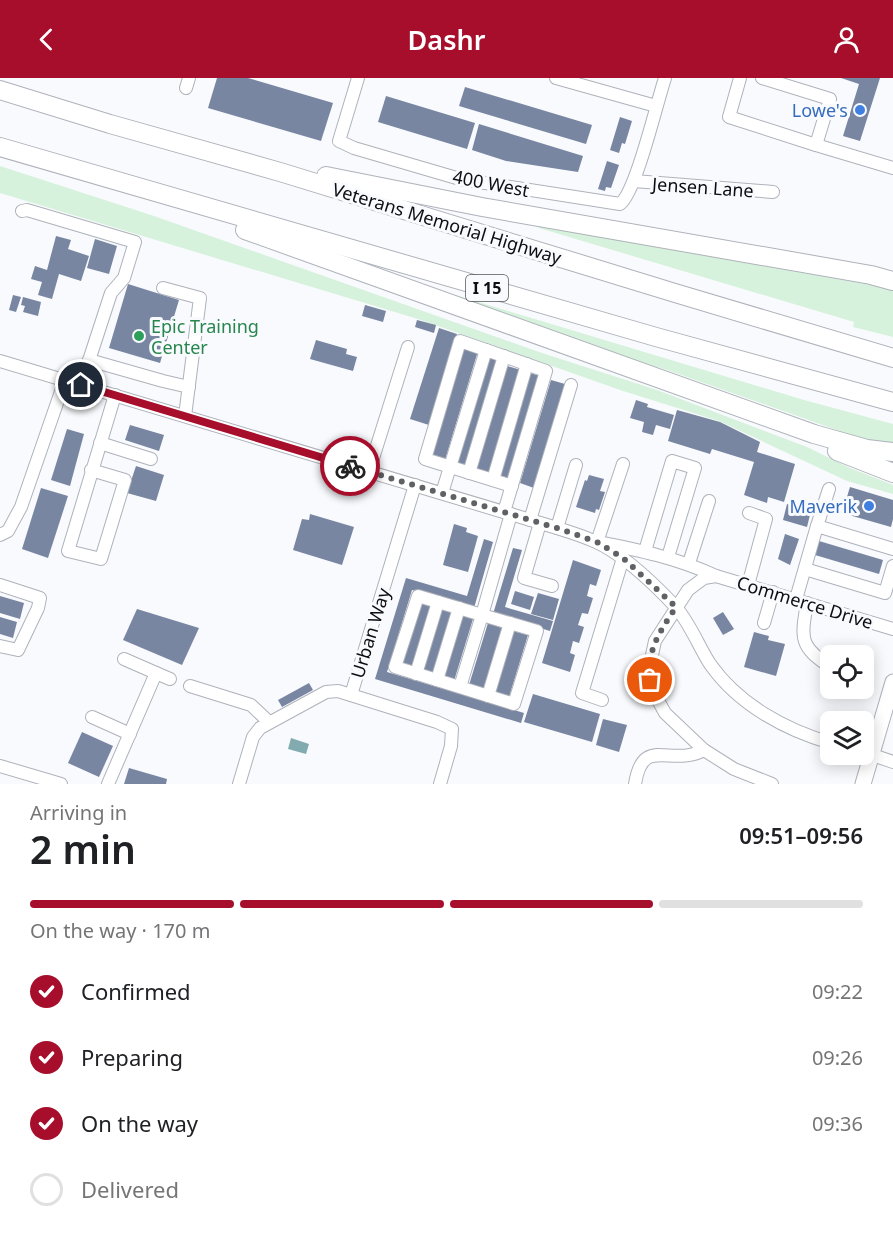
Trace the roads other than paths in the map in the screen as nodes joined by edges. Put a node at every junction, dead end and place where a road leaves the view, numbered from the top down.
1 (358, 78) edge
2 (556, 78) edge
3 (665, 78) edge
4 (741, 78) edge
5 (762, 78) edge
6 (0, 90) edge
7 (656, 106) junction
8 (816, 146) junction
9 (0, 147) edge
10 (893, 168) edge
11 (82, 172) junction
12 (280, 172) junction
13 (634, 182) junction
14 (773, 192) dead end
15 (22, 211) dead end
16 (893, 274) edge
17 (871, 275) junction
18 (893, 281) edge
19 (163, 288) dead end
20 (408, 347) dead end
21 (486, 350) junction
22 (504, 357) junction
23 (893, 358) edge
24 (89, 360) junction
25 (0, 361) edge
26 (527, 364) junction
27 (65, 380) junction
28 (81, 385) junction
29 (571, 385) dead end
30 (189, 387) junction
31 (115, 395) junction
32 (893, 402) edge
33 (185, 416) junction
34 (814, 434) junction
35 (100, 443) junction
36 (893, 452) edge
37 (151, 459) dead end
38 (623, 464) dead end
39 (576, 465) dead end
40 (450, 467) junction
41 (92, 470) junction
42 (369, 471) junction
43 (469, 473) junction
44 (893, 473) edge
45 (493, 480) junction
46 (415, 485) junction
47 (512, 486) junction
48 (829, 489) dead end
49 (442, 493) junction
50 (709, 501) dead end
51 (508, 513) junction
52 (749, 513) dead end
53 (535, 521) junction
54 (818, 526) junction
55 (557, 528) junction
56 (0, 535) edge
57 (597, 542) junction
58 (893, 549) edge
59 (645, 551) junction
60 (668, 557) junction
61 (623, 558) junction
62 (689, 563) junction
63 (893, 566) edge
64 (805, 569) junction
65 (716, 576) junction
66 (0, 585) edge
67 (748, 585) junction
68 (552, 586) dead end
69 (773, 592) junction
70 (801, 601) junction
71 (438, 602) junction
72 (676, 607) junction
73 (459, 608) junction
74 (482, 615) junction
75 (510, 623) junction
76 (764, 623) dead end
77 (893, 629) edge
78 (0, 646) edge
79 (124, 659) dead end
80 (820, 660) edge
81 (156, 673) junction
82 (416, 674) junction
83 (170, 679) dead end
84 (437, 680) junction
85 (893, 682) edge
86 (190, 686) dead end
87 (459, 687) junction
88 (351, 695) junction
89 (488, 696) junction
90 (602, 700) dead end
91 (92, 717) dead end
92 (269, 722) junction
93 (130, 734) junction
94 (874, 737) edge
95 (820, 739) edge
96 (704, 750) junction
97 (874, 756) edge
98 (893, 762) edge
99 (866, 765) edge
100 (0, 766) edge
101 (61, 784) edge
102 (108, 784) edge
103 (239, 784) edge
104 (440, 784) edge
105 (635, 784) edge
106 (772, 784) edge
107 (863, 784) edge

1 - 13 street, 400 West
2 - 7 street
3 - 7 street, Jensen Lane
4 - 8 street
5 - 8 street
6 - 12 highway, Veterans Memorial Highway
7 - 13 street, Jensen Lane
8 - 10 street
9 - 11 highway, I 15
11 - 32 highway, I 15
11 - 34 highway
12 - 17 highway
12 - 23 highway, Veterans Memorial Highway
13 - 14 street, Jensen Lane
15 - 24 street
16 - 17 highway
17 - 18 highway
19 - 30 street
20 - 42 street
21 - 22 street
21 - 40 street
21 - 40 street
22 - 26 street
22 - 43 street
24 - 28 street
24 - 30 street
25 - 27 street, Commerce Drive
26 - 45 street
26 - 47 street
27 - 28 street, Commerce Drive
27 - 56 street
28 - 31 street, Commerce Drive
29 - 53 street
30 - 33 street
31 - 33 street, Commerce Drive
31 - 35 street
33 - 42 street, Commerce Drive
34 - 36 highway
34 - 44 highway
35 - 37 street
35 - 41 street
38 - 57 street
39 - 55 street
40 - 43 street
40 - 49 street
41 - 41 street
42 - 46 street, Commerce Drive
43 - 45 street
45 - 47 street
46 - 49 street, Commerce Drive
46 - 88 street, Urban Way
47 - 51 street
48 - 54 street
49 - 51 street, Commerce Drive
50 - 62 street
51 - 53 street, Commerce Drive
51 - 74 street
52 - 67 street
53 - 55 street, Commerce Drive
53 - 68 street
54 - 58 street
54 - 64 street
55 - 57 street, Commerce Drive
57 - 59 street, Commerce Drive
57 - 61 street, Commerce Drive
59 - 60 street, Commerce Drive
59 - 60 street
60 - 62 street, Commerce Drive
61 - 72 street, Commerce Drive
61 - 90 street
62 - 65 street, Commerce Drive
63 - 64 street
64 - 70 street
65 - 67 street, Commerce Drive
65 - 72 street, Commerce Drive
66 - 78 street
67 - 69 street, Commerce Drive
69 - 70 street, Commerce Drive
69 - 76 street
70 - 77 street, Commerce Drive
70 - 80 street
71 - 73 street
71 - 82 street
71 - 82 street
72 - 95 street
72 - 96 street
73 - 74 street
73 - 84 street
74 - 75 street
74 - 87 street
75 - 89 street
75 - 89 street
79 - 81 street
81 - 83 street
81 - 93 street
82 - 84 street
84 - 87 street
85 - 94 main road
86 - 92 street
87 - 89 street
88 - 92 street, Urban Way
88 - 104 street
91 - 93 street
92 - 103 street, Urban Way
93 - 102 street
96 - 105 street
96 - 106 street
97 - 98 street
99 - 107 main road
100 - 101 street

